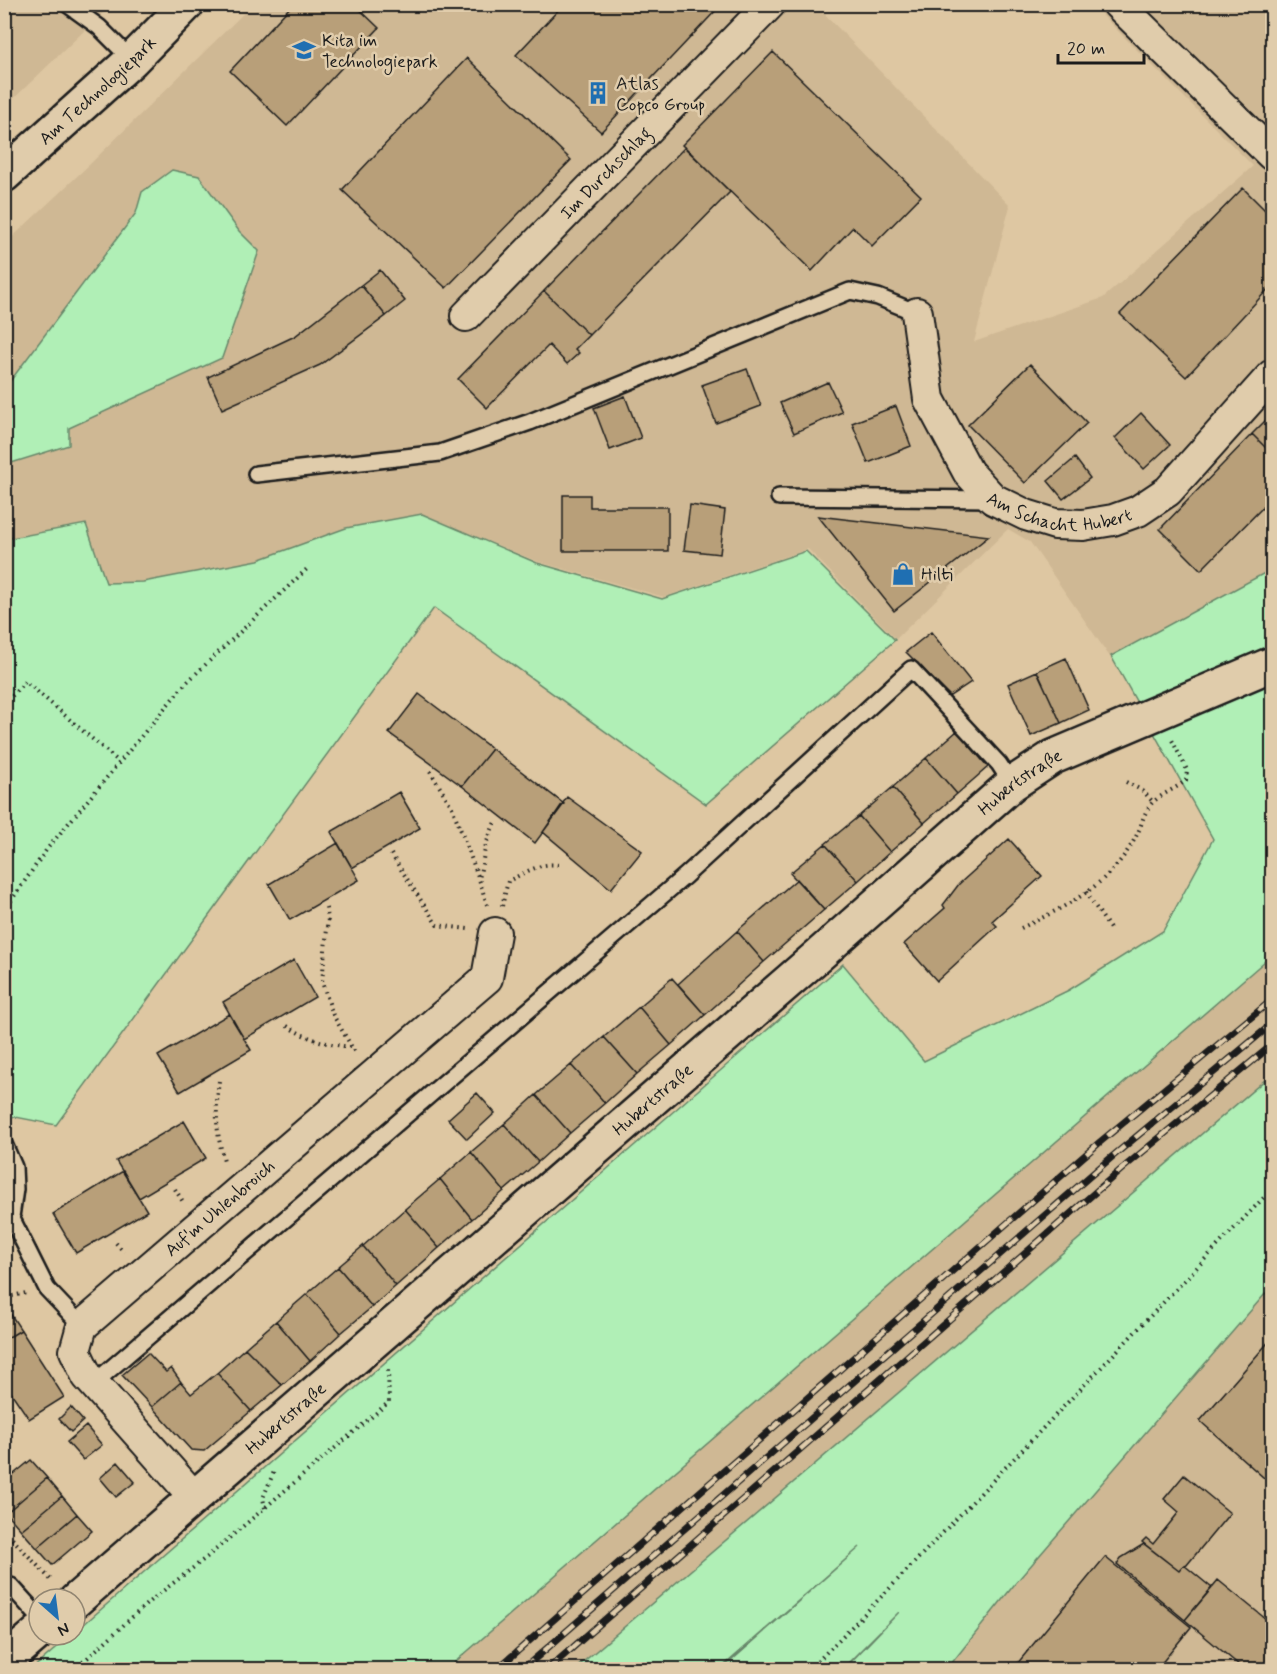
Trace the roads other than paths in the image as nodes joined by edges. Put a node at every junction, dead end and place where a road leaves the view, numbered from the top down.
1 (67, 4) edge
2 (187, 4) edge
3 (770, 4) edge
4 (1118, 4) edge
5 (132, 60) junction
6 (1272, 155) edge
7 (4, 175) edge
8 (917, 313) joint
9 (466, 316) dead end
10 (1272, 375) edge
11 (256, 474) dead end
12 (779, 497) dead end
13 (993, 499) junction
14 (1272, 664) edge
15 (1012, 784) junction
16 (495, 933) road end
17 (4, 1144) edge
18 (82, 1326) junction
19 (93, 1383) junction
20 (195, 1498) junction
21 (80, 1587) edge
22 (4, 1592) edge
23 (27, 1604) edge
24 (27, 1642) edge
25 (4, 1662) edge

1 - 5 lane
2 - 5 street, Am Technologiepark
3 - 9 street, Im Durchschlag
4 - 6 street
5 - 7 street, Am Technologiepark
8 - 11 lane
8 - 13 street, Am Schacht Hubert
10 - 13 street, Am Schacht Hubert
12 - 13 lane
14 - 15 street, Hubertstraße
15 - 19 lane
15 - 20 street, Hubertstraße
16 - 18 street, Auf'm Uhlenbroich
17 - 18 lane
18 - 19 street
19 - 20 street
20 - 21 street, Hubertstraße
22 - 23 lane
24 - 25 street

